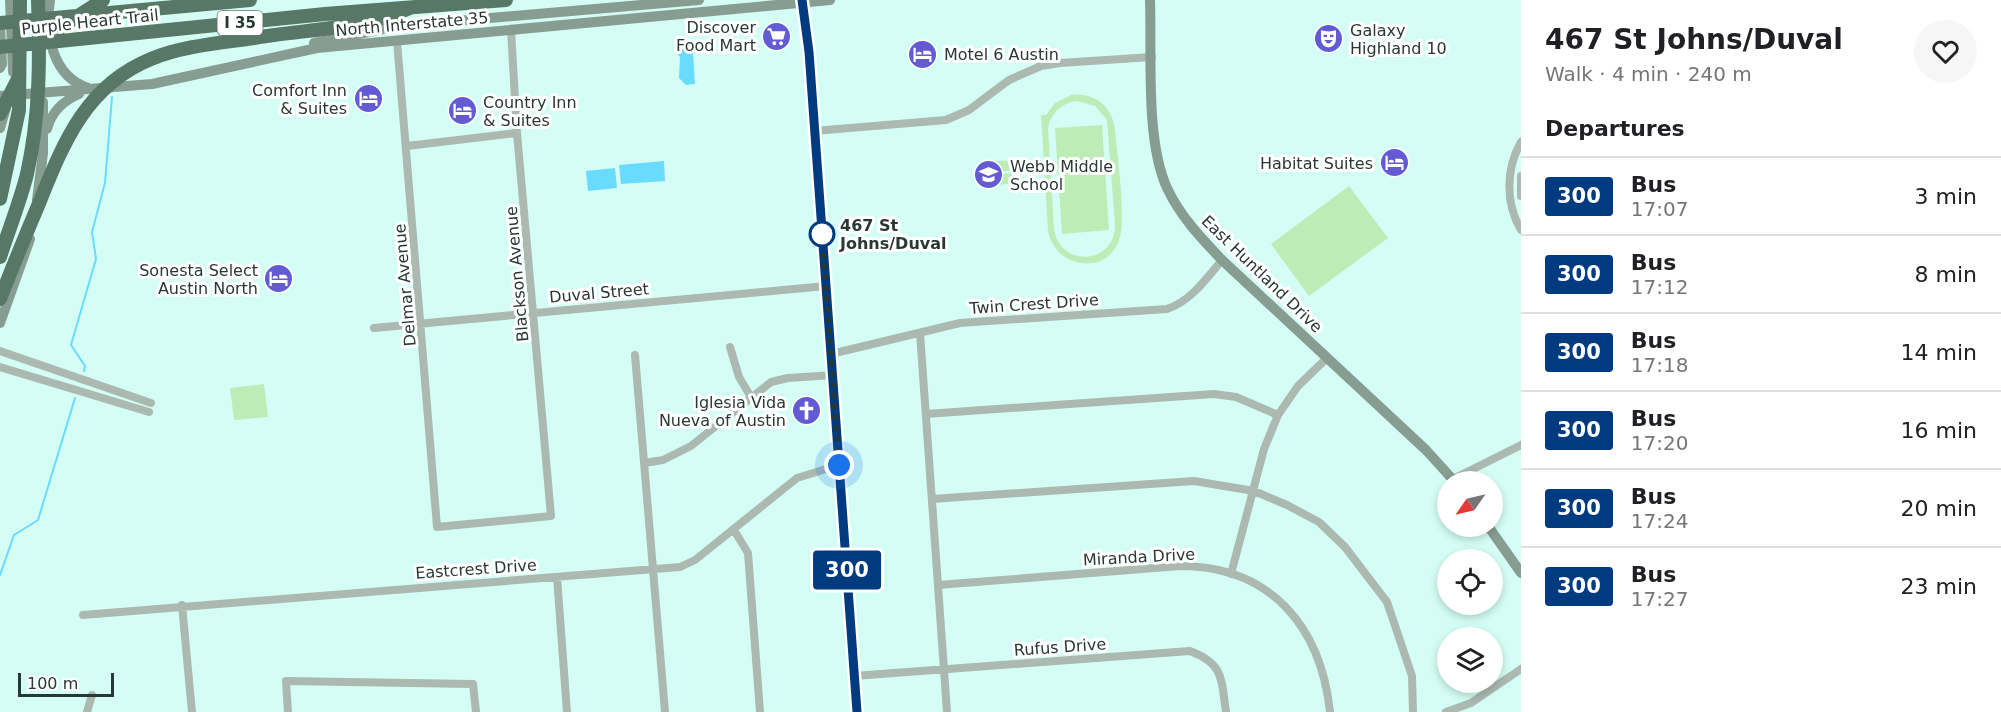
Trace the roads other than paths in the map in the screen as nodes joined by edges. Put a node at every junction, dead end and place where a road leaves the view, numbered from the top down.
1 (10, 0) edge
2 (20, 0) edge
3 (40, 0) edge
4 (50, 0) edge
5 (103, 0) edge
6 (250, 0) edge
7 (506, 0) edge
8 (699, 0) edge
9 (830, 0) edge
10 (1150, 0) edge
11 (802, 2) edge
12 (774, 4) edge
13 (410, 8) junction
14 (0, 24) edge
15 (511, 30) junction
16 (397, 41) junction
17 (4, 47) edge
18 (294, 51) junction
19 (1152, 57) junction
20 (0, 68) edge
21 (91, 90) junction
22 (43, 94) junction
23 (5, 96) edge
24 (0, 114) edge
25 (0, 128) edge
26 (814, 131) junction
27 (517, 133) junction
28 (1521, 142) edge
29 (406, 146) junction
30 (43, 153) junction
31 (1518, 156) edge
32 (1521, 176) edge
33 (1521, 196) edge
34 (0, 199) edge
35 (1521, 230) edge
36 (0, 258) edge
37 (1222, 260) junction
38 (12, 286) junction
39 (826, 286) junction
40 (0, 299) edge
41 (535, 312) junction
42 (0, 323) edge
43 (422, 323) junction
44 (374, 328) dead end
45 (920, 333) junction
46 (730, 347) dead end
47 (0, 351) edge
48 (831, 354) junction
49 (634, 355) dead end
50 (1327, 358) junction
51 (0, 367) edge
52 (833, 375) junction
53 (751, 397) junction
54 (151, 403) dead end
55 (148, 412) dead end
56 (926, 414) junction
57 (1278, 415) junction
58 (1521, 444) edge
59 (644, 463) junction
60 (839, 465) junction
61 (1446, 471) edge
62 (1471, 471) edge
63 (1254, 491) junction
64 (932, 499) junction
65 (438, 527) joint
66 (734, 530) junction
67 (1495, 537) edge
68 (653, 570) junction
69 (1521, 573) edge
70 (1231, 574) junction
71 (557, 576) junction
72 (938, 585) junction
73 (182, 605) junction
74 (83, 615) dead end
75 (944, 669) junction
76 (1521, 669) edge
77 (854, 676) junction
78 (92, 695) dead end
79 (87, 712) edge
80 (192, 712) edge
81 (288, 712) edge
82 (476, 712) edge
83 (567, 712) edge
84 (665, 712) edge
85 (760, 712) edge
86 (857, 712) edge
87 (947, 712) edge
88 (1226, 712) edge
89 (1330, 712) edge
90 (1413, 712) edge
91 (1446, 712) edge

1 - 23 main road
2 - 34 highway
3 - 22 main road
3 - 36 highway
4 - 21 main road
5 - 24 highway
6 - 14 highway, Purple Heart Trail / I 35
7 - 13 highway, Purple Heart Trail / I 35
8 - 18 main road
9 - 11 main road, North Interstate 35
10 - 19 main road, East Huntland Drive
11 - 12 main road, North Interstate 35
11 - 26 main road
12 - 15 main road, North Interstate 35
13 - 17 highway, Purple Heart Trail / I 35
13 - 40 highway
14 - 20 main road
15 - 16 main road, North Interstate 35
15 - 27 street, Blackson Avenue
16 - 18 main road, North Interstate 35
16 - 29 street, Delmar Avenue
18 - 21 main road, North Interstate 35
19 - 26 street
19 - 37 main road, East Huntland Drive
21 - 22 main road, North Interstate 35
21 - 30 main road
22 - 23 main road, North Interstate 35
22 - 30 main road
23 - 25 main road
26 - 39 main road
27 - 29 street
27 - 41 street, Blackson Avenue
28 - 31 street
29 - 43 street, Delmar Avenue
30 - 38 main road
31 - 35 street
32 - 33 street
36 - 38 main road
37 - 45 street, Twin Crest Drive
37 - 50 main road, East Huntland Drive
38 - 42 main road
39 - 41 street, Duval Street
39 - 48 main road
41 - 43 street, Duval Street
41 - 65 street, Blackson Avenue
43 - 44 street, Duval Street
43 - 65 street, Delmar Avenue
45 - 48 street, Twin Crest Drive
45 - 56 street
46 - 53 street
47 - 54 street
48 - 52 main road
49 - 59 street
50 - 57 street
50 - 61 main road, East Huntland Drive
51 - 55 street
52 - 53 street
52 - 60 main road
53 - 59 street
56 - 57 street
56 - 64 street
57 - 63 street
58 - 62 street
59 - 68 street
60 - 66 street, Eastcrest Drive
60 - 77 main road
63 - 64 street
63 - 70 street
63 - 90 street
64 - 72 street
66 - 68 street, Eastcrest Drive
66 - 85 street
67 - 69 main road
68 - 71 street, Eastcrest Drive
68 - 84 street
70 - 72 street, Miranda Drive
70 - 89 street, Miranda Drive
71 - 73 street, Eastcrest Drive
71 - 83 street
72 - 75 street
73 - 74 street, Eastcrest Drive
73 - 80 street
75 - 77 street, Rufus Drive
75 - 87 street
75 - 88 street, Rufus Drive
76 - 91 street
77 - 86 main road
78 - 79 street
81 - 82 street

